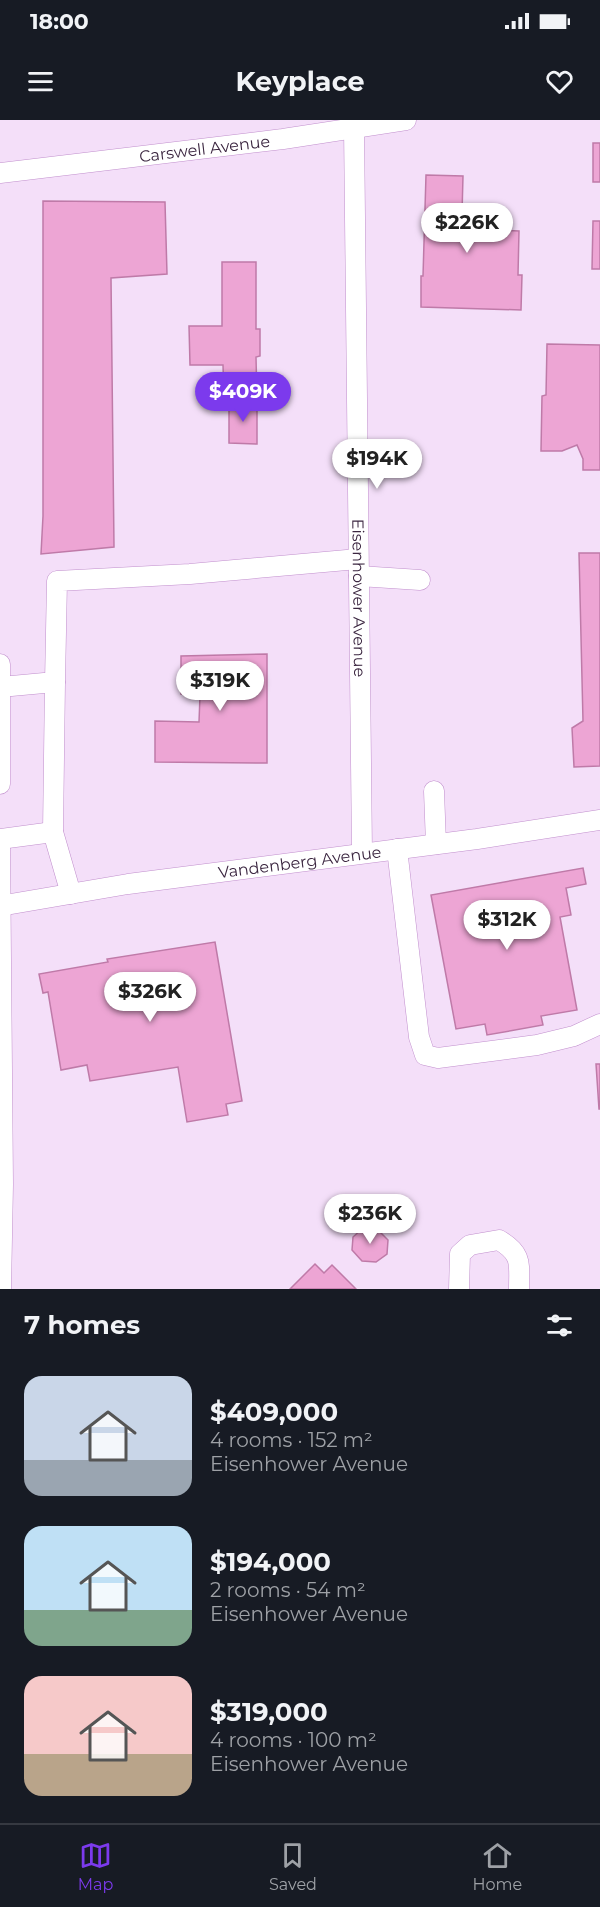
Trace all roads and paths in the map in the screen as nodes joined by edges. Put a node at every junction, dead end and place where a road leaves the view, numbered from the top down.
1 (406, 120) edge
2 (354, 127) junction
3 (282, 129) edge
4 (0, 172) edge
5 (359, 567) junction
6 (420, 580) dead end
7 (0, 664) edge
8 (55, 682) junction
9 (0, 687) edge
10 (0, 784) edge
11 (434, 791) dead end
12 (600, 820) edge
13 (52, 832) junction
14 (0, 839) edge
15 (436, 844) junction
16 (0, 848) edge
17 (397, 849) junction
18 (362, 853) junction
19 (71, 894) junction
20 (1, 906) edge
21 (600, 1024) edge
22 (2, 1184) edge
23 (1, 1289) edge
24 (459, 1289) edge
25 (519, 1289) edge

1 - 2 street, Carswell Avenue
2 - 3 street, Carswell Avenue
2 - 5 street, Eisenhower Avenue
3 - 4 street, Carswell Avenue
5 - 6 street
5 - 8 street
5 - 18 street, Eisenhower Avenue
7 - 9 street
8 - 9 street
8 - 13 street
9 - 10 street
11 - 15 street
12 - 15 street, Vandenberg Avenue
13 - 14 street
13 - 19 street
15 - 17 street, Vandenberg Avenue
16 - 20 street
17 - 18 street, Vandenberg Avenue
17 - 21 street
18 - 19 street, Vandenberg Avenue
19 - 20 street, Vandenberg Avenue
20 - 22 street
22 - 23 street
24 - 25 street

